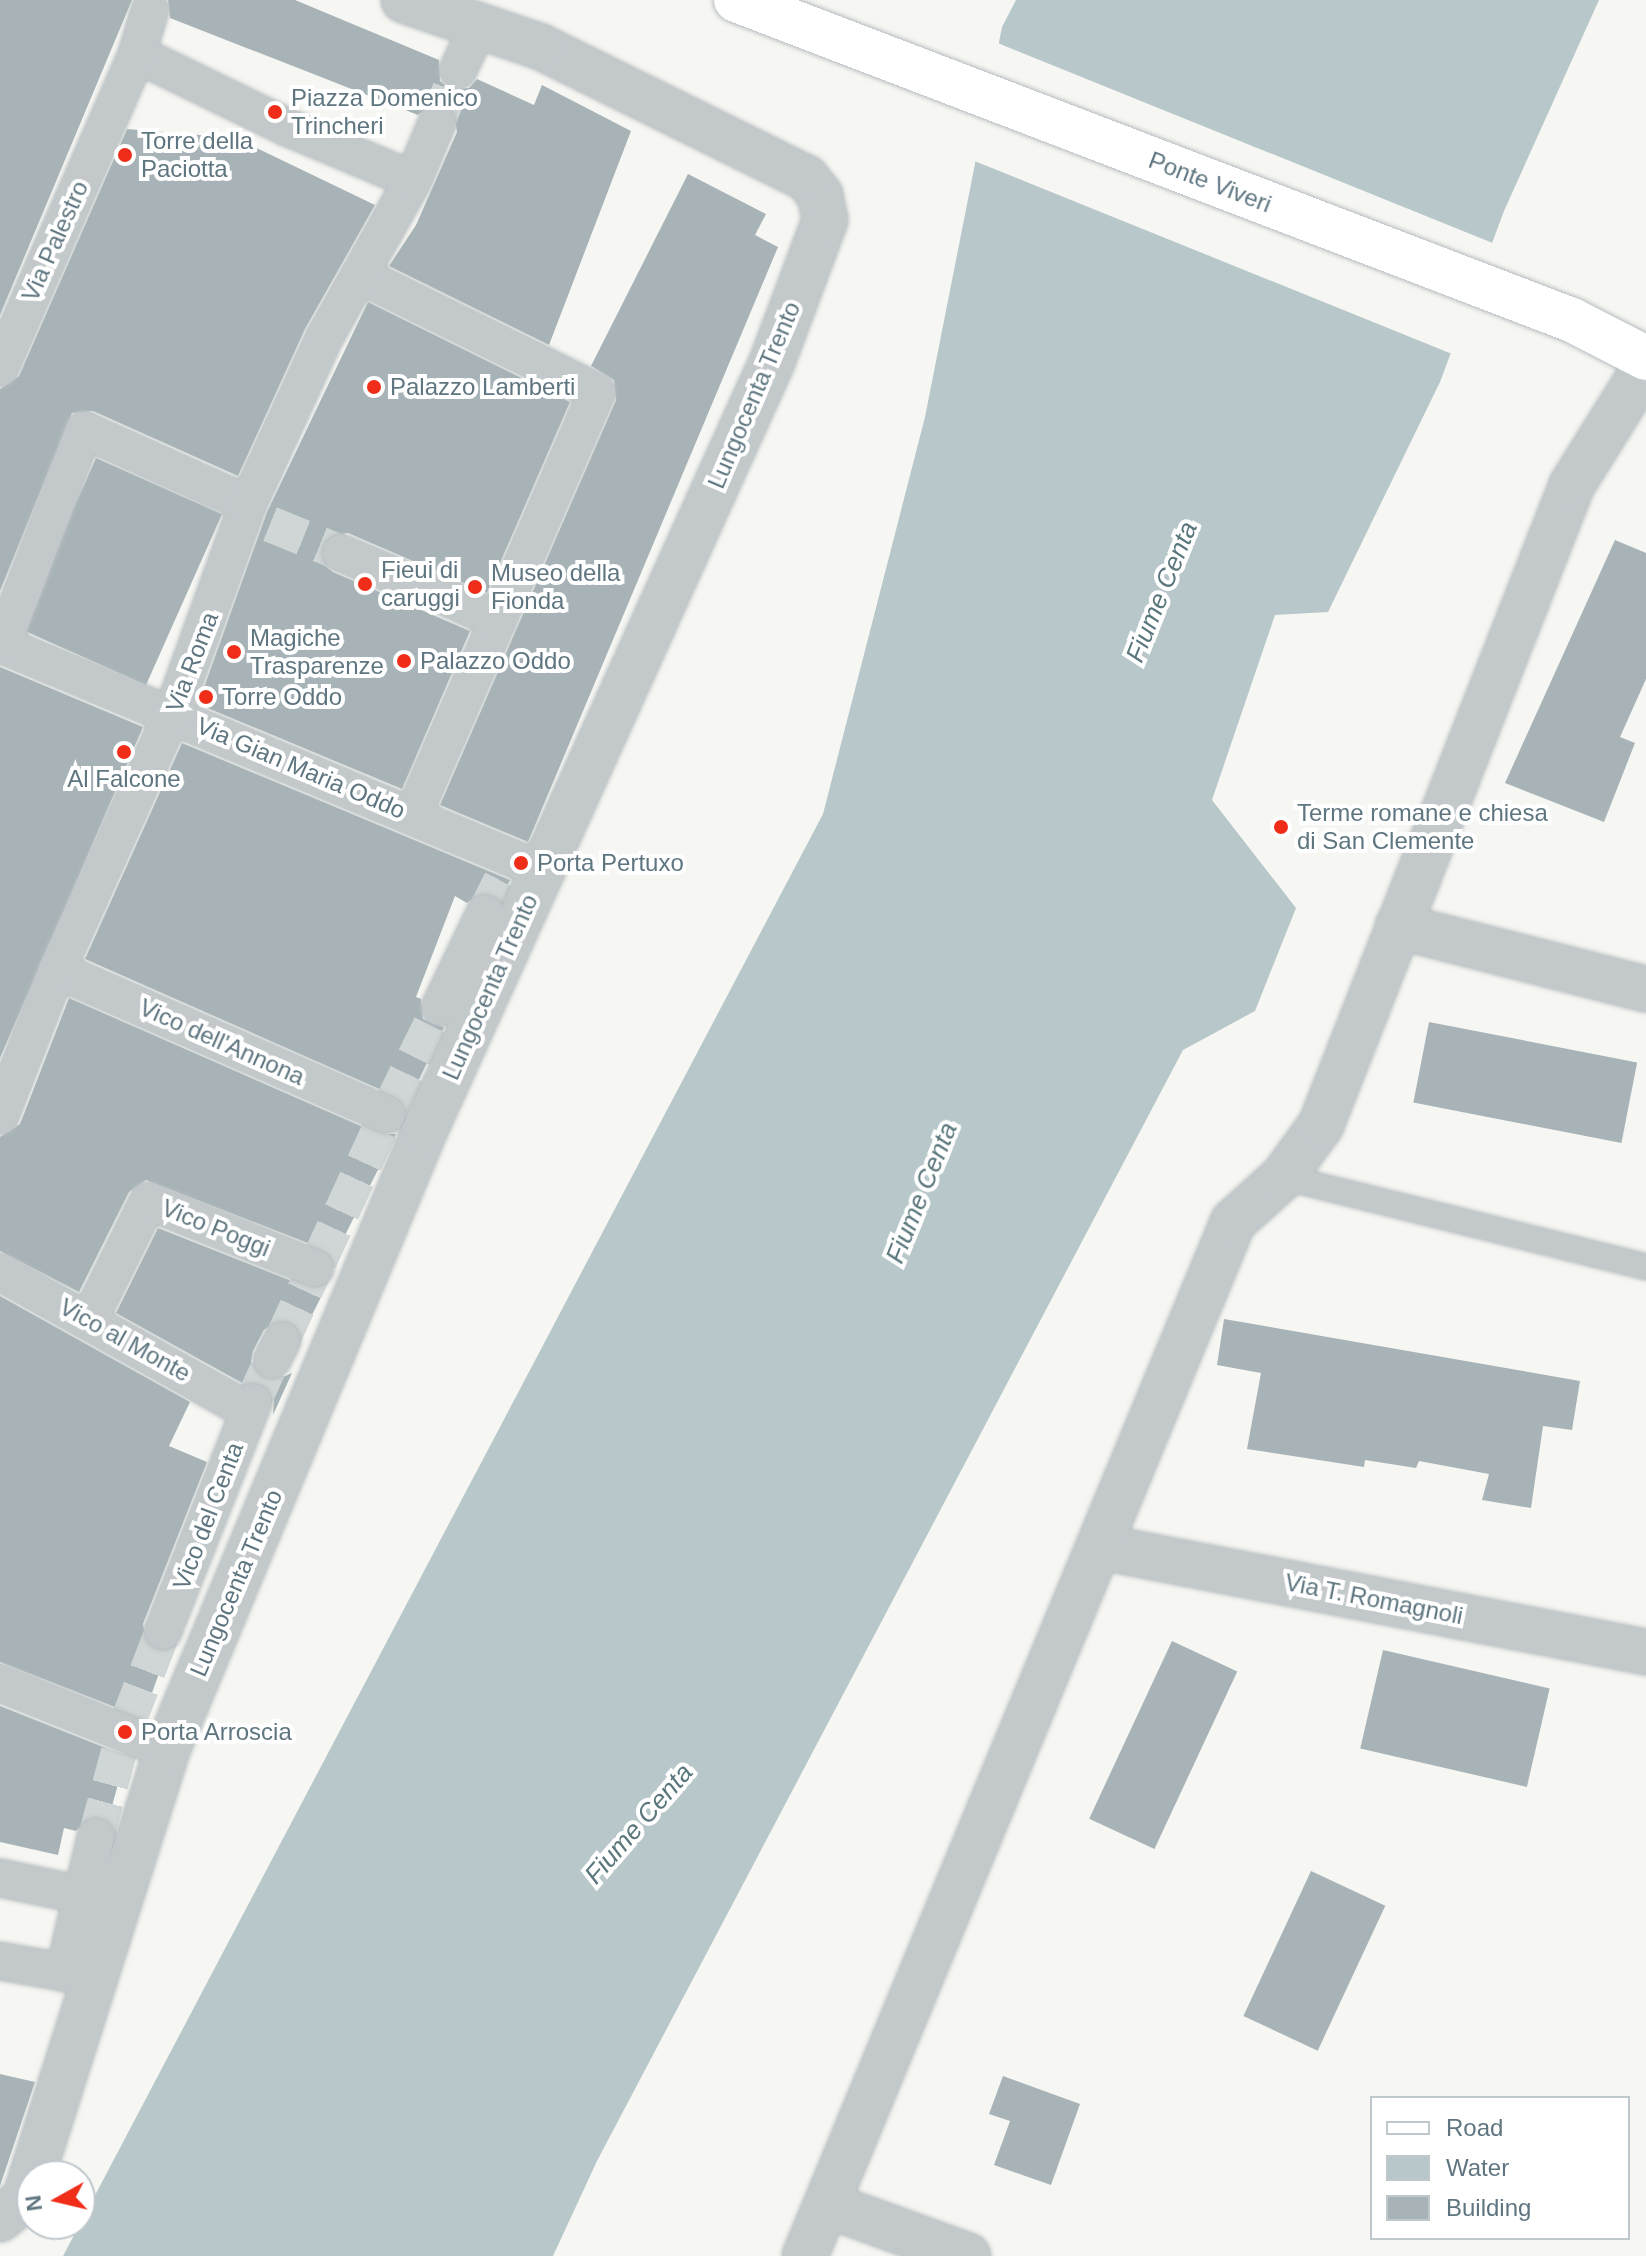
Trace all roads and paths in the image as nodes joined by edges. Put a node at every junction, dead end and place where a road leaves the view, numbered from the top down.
1 (404, 0) edge
2 (736, 0) edge
3 (486, 8) edge
4 (150, 10) dead end
5 (137, 54) junction
6 (458, 70) tunnel mouth
7 (437, 123) tunnel mouth
8 (413, 180) junction
9 (360, 275) junction
10 (1646, 358) edge
11 (1646, 366) edge
12 (0, 368) edge
13 (255, 514) junction
14 (341, 553) tunnel mouth
15 (498, 621) junction
16 (1, 644) edge
17 (173, 712) junction
18 (413, 816) junction
19 (521, 866) junction
20 (485, 913) tunnel mouth
21 (1398, 926) junction
22 (57, 970) junction
23 (1646, 989) edge
24 (440, 1007) tunnel mouth
25 (0, 1116) edge
26 (386, 1116) dead end
27 (1283, 1177) junction
28 (1646, 1267) edge
29 (315, 1268) dead end
30 (0, 1272) edge
31 (90, 1318) junction
32 (251, 1406) joint
33 (1101, 1547) junction
34 (163, 1631) tunnel mouth
35 (1646, 1652) edge
36 (0, 1683) edge
37 (167, 1750) junction
38 (96, 1837) tunnel mouth
39 (0, 1878) edge
40 (82, 1895) junction
41 (0, 1961) edge
42 (37, 2160) edge
43 (828, 2205) junction
44 (805, 2256) edge
45 (968, 2256) edge

1 - 3 street, Lungocenta Trento
2 - 10 main road, Ponte Viveri
3 - 6 street
3 - 19 street, Lungocenta Trento
4 - 5 street
5 - 8 street
5 - 12 street, Via Palestro
7 - 8 street
8 - 9 street, Via Roma
9 - 13 street, Via Roma
9 - 15 street
11 - 21 street
13 - 16 street
13 - 17 street, Via Roma
14 - 15 street
15 - 18 street
16 - 17 street, Via Gian Maria Oddo
17 - 18 street, Via Gian Maria Oddo
17 - 22 street, Via Roma
18 - 19 street, Via Gian Maria Oddo
19 - 37 street, Lungocenta Trento
20 - 24 street
21 - 23 street
21 - 27 street
22 - 25 street, Via Roma
22 - 26 street, Vico dell'Annona
27 - 28 lane
27 - 33 street
29 - 31 street, Vico Poggi
30 - 31 street, Vico al Monte
31 - 32 street, Vico al Monte
32 - 34 street, Vico del Centa
33 - 35 street, Via T. Romagnoli
33 - 43 street
36 - 37 street
37 - 42 street, Lungocenta Trento
38 - 40 street
39 - 40 street
40 - 41 street
43 - 44 street
43 - 45 street

